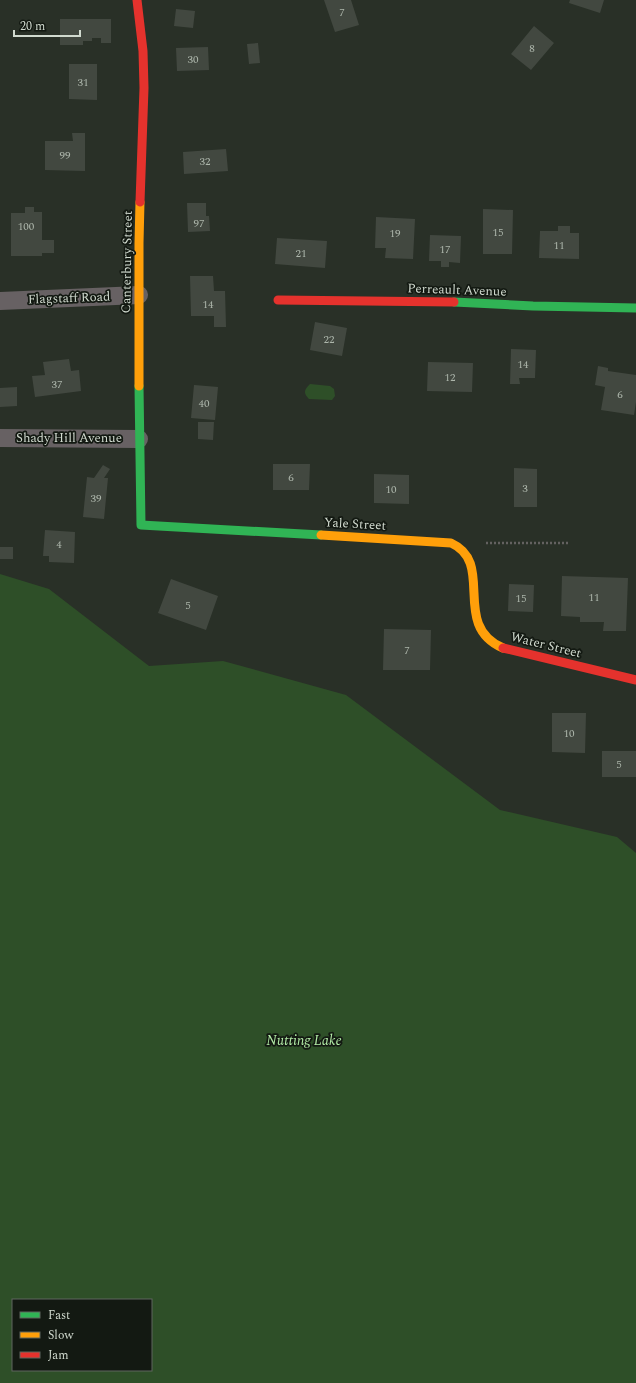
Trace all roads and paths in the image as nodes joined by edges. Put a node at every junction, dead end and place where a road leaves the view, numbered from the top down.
1 (137, 0) edge
2 (139, 295) junction
3 (278, 300) dead end
4 (0, 301) edge
5 (636, 308) edge
6 (0, 438) edge
7 (139, 439) junction
8 (141, 525) joint
9 (451, 543) joint
10 (484, 543) dead end
11 (569, 544) dead end
12 (636, 680) edge

1 - 2 street, Canterbury Street
2 - 4 street, Flagstaff Road
2 - 7 street, Canterbury Street
3 - 5 street, Perreault Avenue
6 - 7 street, Shady Hill Avenue
7 - 8 street, Canterbury Street
8 - 9 street, Yale Street
9 - 12 street, Water Street
10 - 11 path

